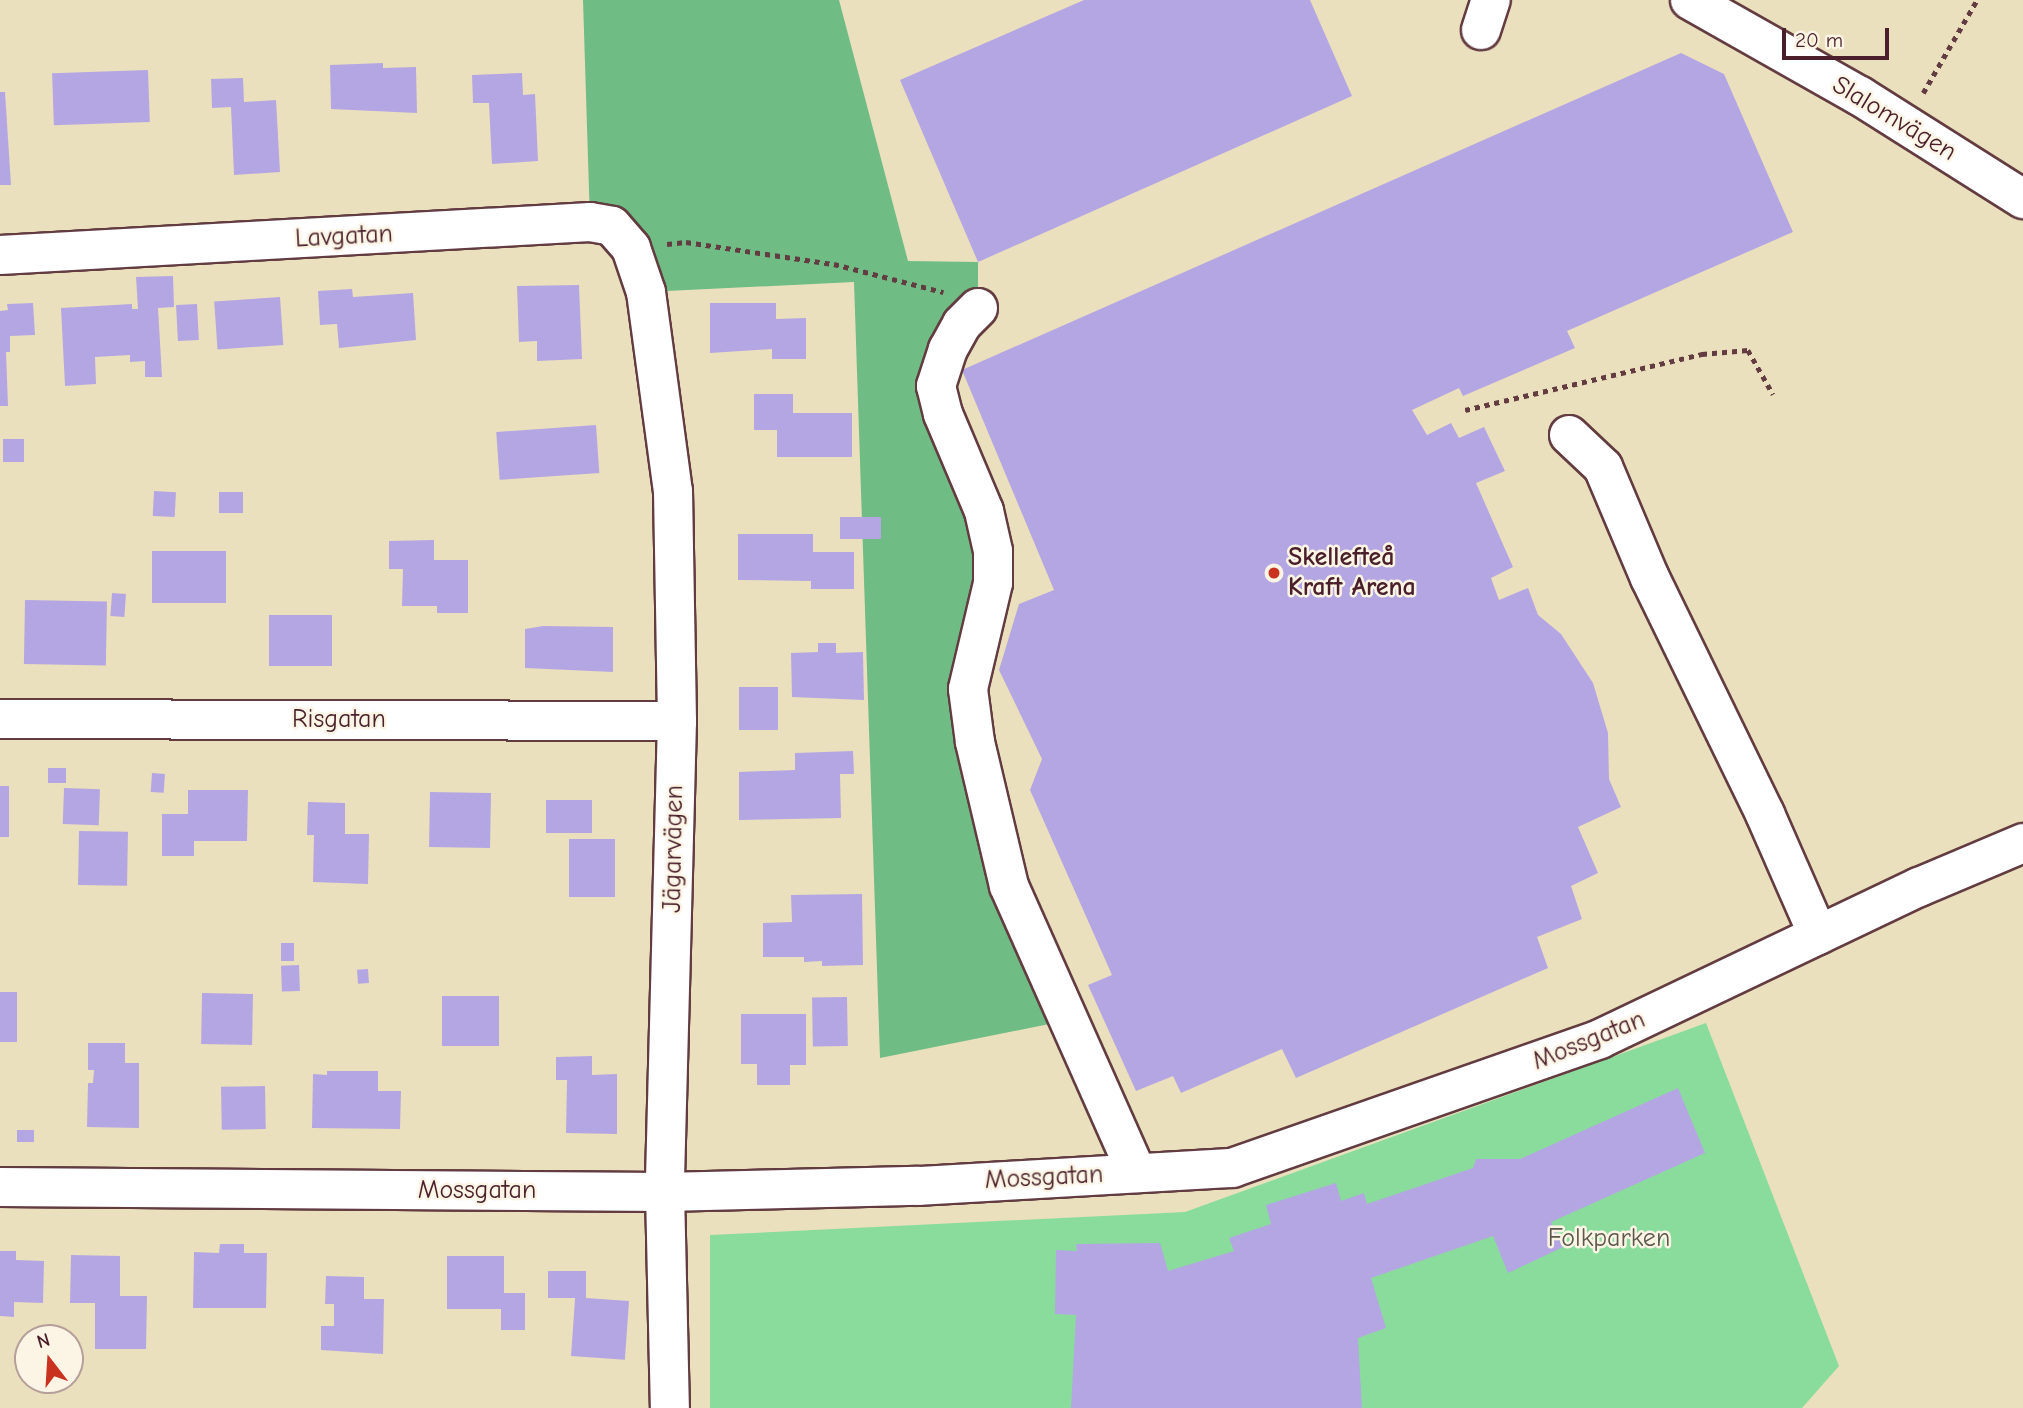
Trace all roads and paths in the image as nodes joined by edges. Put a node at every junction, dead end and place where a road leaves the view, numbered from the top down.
1 (1690, 0) edge
2 (1978, 0) edge
3 (1905, 124) junction
4 (2023, 199) edge
5 (631, 248) junction
6 (0, 255) edge
7 (646, 292) joint
8 (978, 308) joint
9 (1773, 394) dead end
10 (1465, 410) dead end
11 (1569, 435) dead end
12 (0, 719) edge
13 (677, 721) junction
14 (2023, 844) edge
15 (1818, 935) junction
16 (1137, 1173) junction
17 (0, 1187) edge
18 (665, 1192) junction
19 (670, 1408) edge

1 - 3 street, Slalomvägen
2 - 3 path
3 - 4 street, Slalomvägen
5 - 6 street, Lavgatan
5 - 7 street, Lavgatan
5 - 8 path
7 - 13 street, Jägarvägen
8 - 16 street
9 - 10 path
11 - 15 street
12 - 13 street, Risgatan
13 - 18 street, Jägarvägen
14 - 15 street, Mossgatan
15 - 16 street, Mossgatan
16 - 18 street, Mossgatan
17 - 18 street, Mossgatan
18 - 19 street, Jägarvägen

